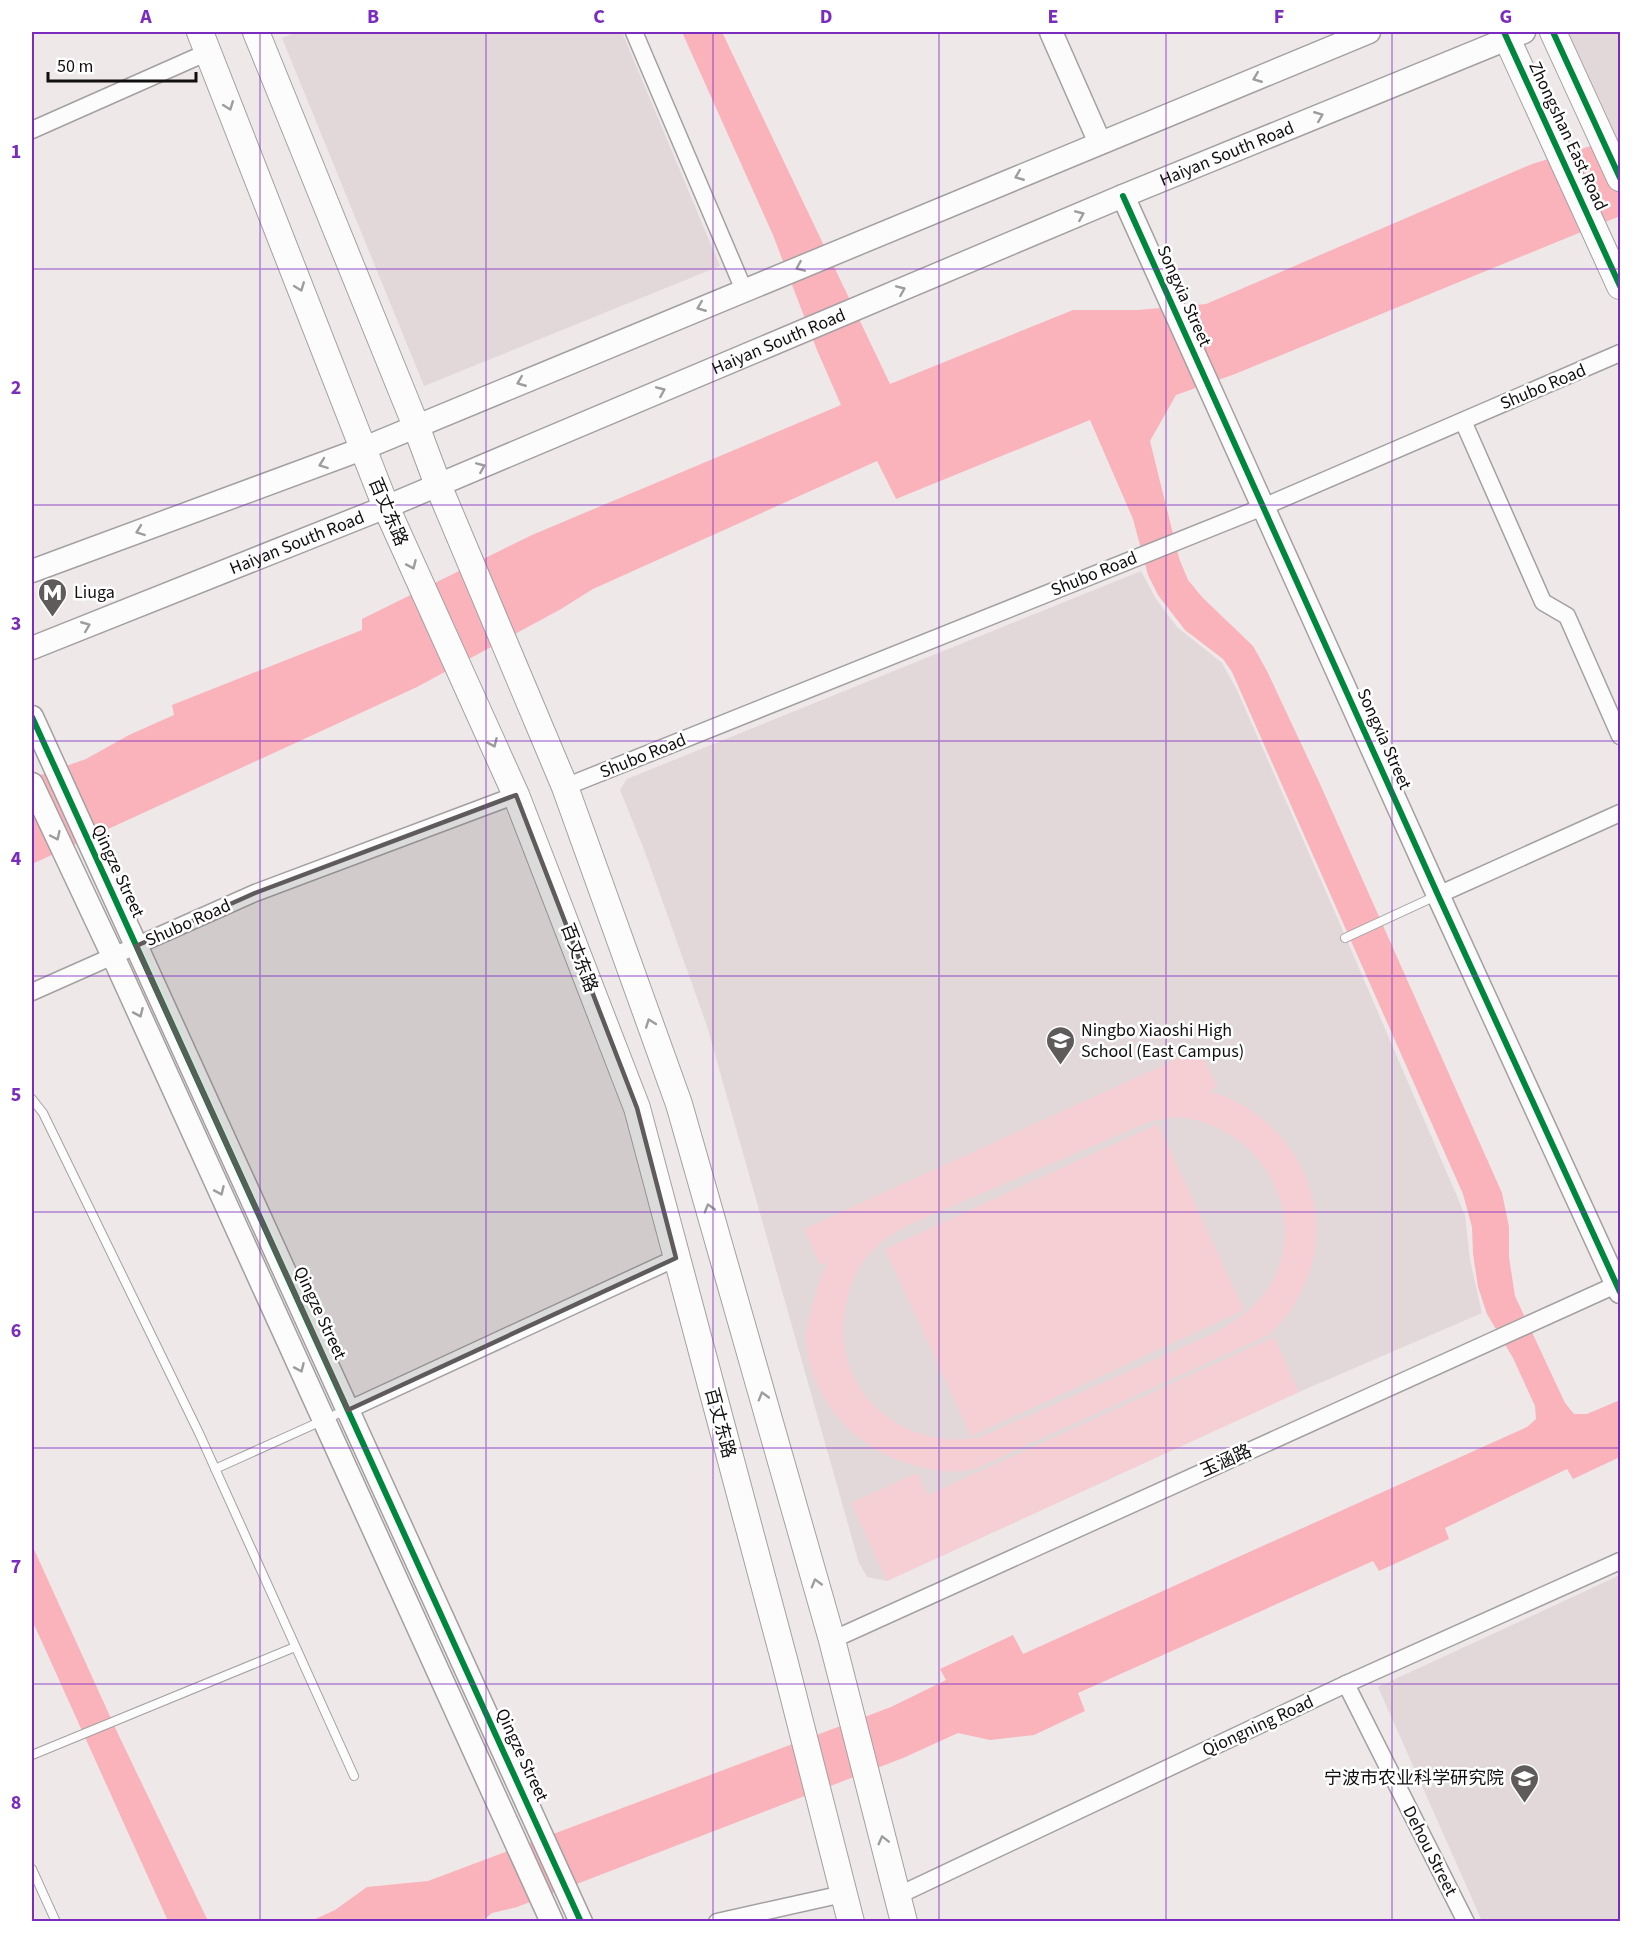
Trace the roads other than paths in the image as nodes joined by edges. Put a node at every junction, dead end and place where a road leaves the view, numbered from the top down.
1 (634, 32) edge
2 (1051, 32) edge
3 (1369, 32) edge
4 (1553, 32) edge
5 (262, 33) edge
6 (1512, 34) edge
7 (204, 42) edge
8 (32, 130) edge
9 (1100, 143) junction
10 (1620, 178) edge
11 (1123, 196) junction
12 (1620, 286) edge
13 (744, 290) junction
14 (1620, 353) edge
15 (1463, 421) junction
16 (416, 426) junction
17 (362, 449) junction
18 (438, 485) junction
19 (386, 507) junction
20 (1263, 507) junction
21 (32, 571) edge
22 (32, 648) edge
23 (32, 717) edge
24 (1620, 736) edge
25 (32, 784) edge
26 (565, 787) junction
27 (516, 795) junction
28 (1620, 813) edge
29 (1438, 895) junction
30 (1345, 938) dead end
31 (136, 946) junction
32 (113, 956) junction
33 (32, 992) edge
34 (32, 1099) edge
35 (676, 1258) junction
36 (1619, 1286) edge
37 (348, 1410) junction
38 (324, 1420) junction
39 (215, 1468) junction
40 (1620, 1560) edge
41 (832, 1640) junction
42 (295, 1647) junction
43 (1346, 1684) junction
44 (32, 1755) edge
45 (354, 1776) dead end
46 (32, 1869) edge
47 (843, 1894) junction
48 (897, 1896) junction
49 (56, 1922) edge
50 (552, 1922) edge
51 (581, 1922) edge
52 (717, 1922) edge
53 (851, 1922) edge
54 (904, 1922) edge
55 (1466, 1922) edge

1 - 13 street
2 - 9 street
3 -> 9 street
4 - 10 main road, Zhongshan East Road
5 - 16 main road
11 -> 6 street, Haiyan South Road
6 - 12 main road, Zhongshan East Road
7 - 8 street
7 -> 17 main road, 百丈东路
9 -> 13 street
18 -> 11 street, Haiyan South Road
11 - 20 street, Songxia Street
13 -> 16 street
14 - 15 street, Shubo Road
15 - 20 street, Shubo Road
15 - 24 street
16 - 17 street
16 - 18 main road
17 - 19 main road, 百丈东路
17 -> 21 street
18 - 19 street, Haiyan South Road
18 - 26 main road
22 -> 19 street, Haiyan South Road
19 -> 27 main road, 百丈东路
20 - 26 street, Shubo Road
20 - 29 street, Songxia Street
23 - 31 street, Qingze Street
25 -> 32 street
41 -> 26 main road
27 - 31 street, Shubo Road
27 - 35 main road, 百丈东路
28 - 29 street
29 - 30 lane
29 - 36 street, Songxia Street
31 - 32 street, Shubo Road
31 - 37 street, Qingze Street
32 - 33 street, Shubo Road
32 -> 38 street
34 - 39 lane
35 - 37 street
35 - 47 main road, 百丈东路
36 - 41 street, 玉涵路
37 - 38 lane
37 - 51 street, Qingze Street
38 - 39 lane
38 - 50 street
39 - 42 lane
40 - 43 street, Qiongning Road
48 -> 41 main road
42 - 44 lane
42 - 45 lane
43 - 48 street, Qiongning Road
43 - 55 street, Dehou Street
46 - 49 lane
47 - 52 street
47 - 53 main road, 百丈东路
48 - 54 main road

